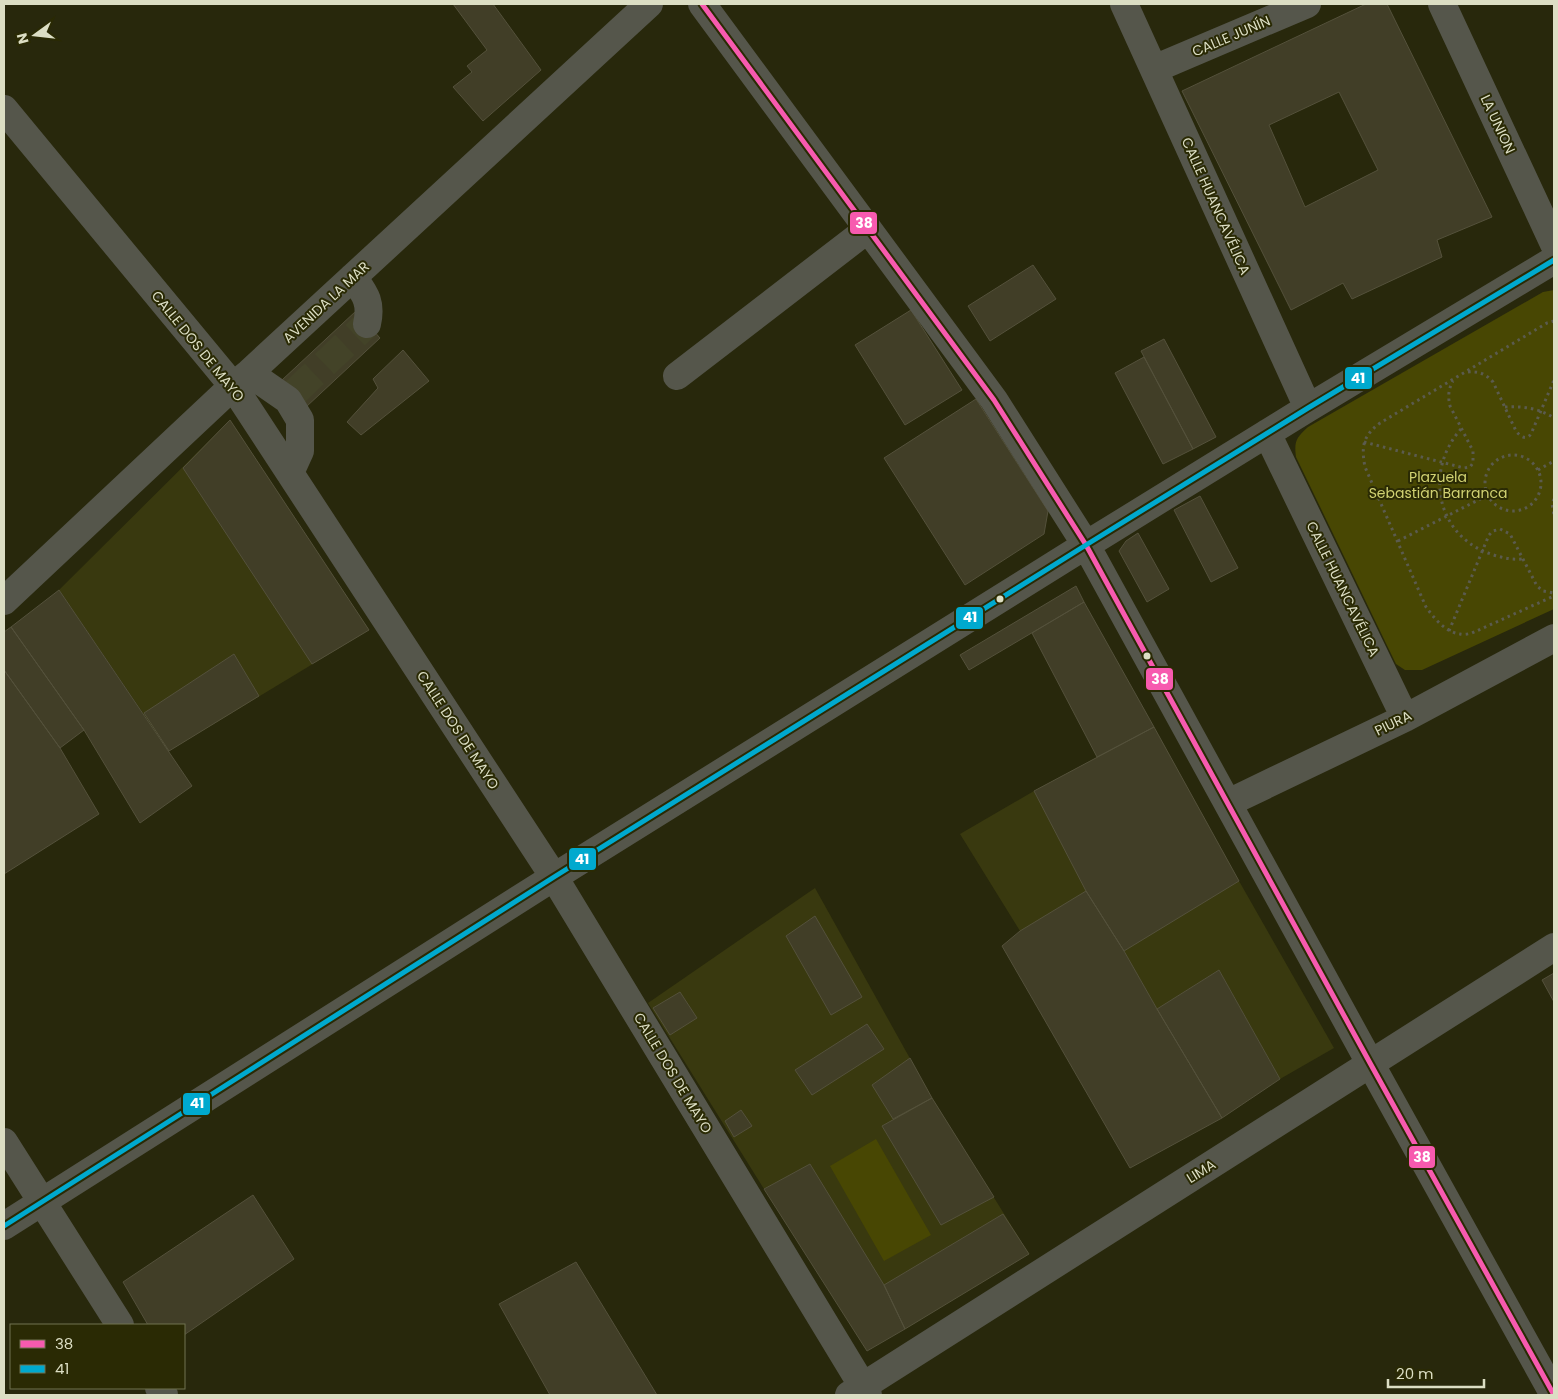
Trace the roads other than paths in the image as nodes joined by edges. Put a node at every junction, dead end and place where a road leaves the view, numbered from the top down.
1 (649, 4) edge
2 (702, 4) edge
3 (1124, 4) edge
4 (1307, 4) edge
5 (1442, 4) edge
6 (1154, 69) junction
7 (4, 109) edge
8 (868, 229) junction
9 (1554, 244) edge
10 (1554, 260) edge
11 (353, 277) junction
12 (367, 324) tunnel mouth
13 (677, 376) dead end
14 (241, 379) junction
15 (1308, 408) junction
16 (1267, 433) junction
17 (290, 473) junction
18 (1086, 545) junction
19 (4, 601) edge
20 (1554, 638) edge
21 (1405, 718) junction
22 (1228, 803) junction
23 (554, 877) junction
24 (1554, 947) edge
25 (1370, 1064) junction
26 (4, 1142) edge
27 (43, 1202) junction
28 (4, 1226) edge
29 (119, 1324) edge
30 (860, 1392) edge
31 (1554, 1395) edge

1 - 11 street, AVENIDA LA MAR
2 - 8 street
3 - 6 street, CALLE HUANCAVÉLICA
4 - 6 street, CALLE JUNÍN
5 - 9 street, LA UNION
6 - 15 street, CALLE HUANCAVÉLICA
7 - 14 street, CALLE DOS DE MAYO
8 - 13 street
8 - 18 street
10 - 15 street
11 - 12 street
11 - 14 street, AVENIDA LA MAR
14 - 17 street, CALLE DOS DE MAYO
14 - 17 street
14 - 19 street, AVENIDA LA MAR
15 - 16 street
16 - 18 street
16 - 21 street, CALLE HUANCAVÉLICA
17 - 23 street, CALLE DOS DE MAYO
18 - 22 street
18 - 23 street
20 - 21 street, PIURA
21 - 22 street, PIURA
22 - 25 street
23 - 27 street
23 - 30 street, CALLE DOS DE MAYO
24 - 25 street, LIMA
25 - 30 street, LIMA
25 - 31 street
26 - 27 street
27 - 28 street
27 - 29 street

